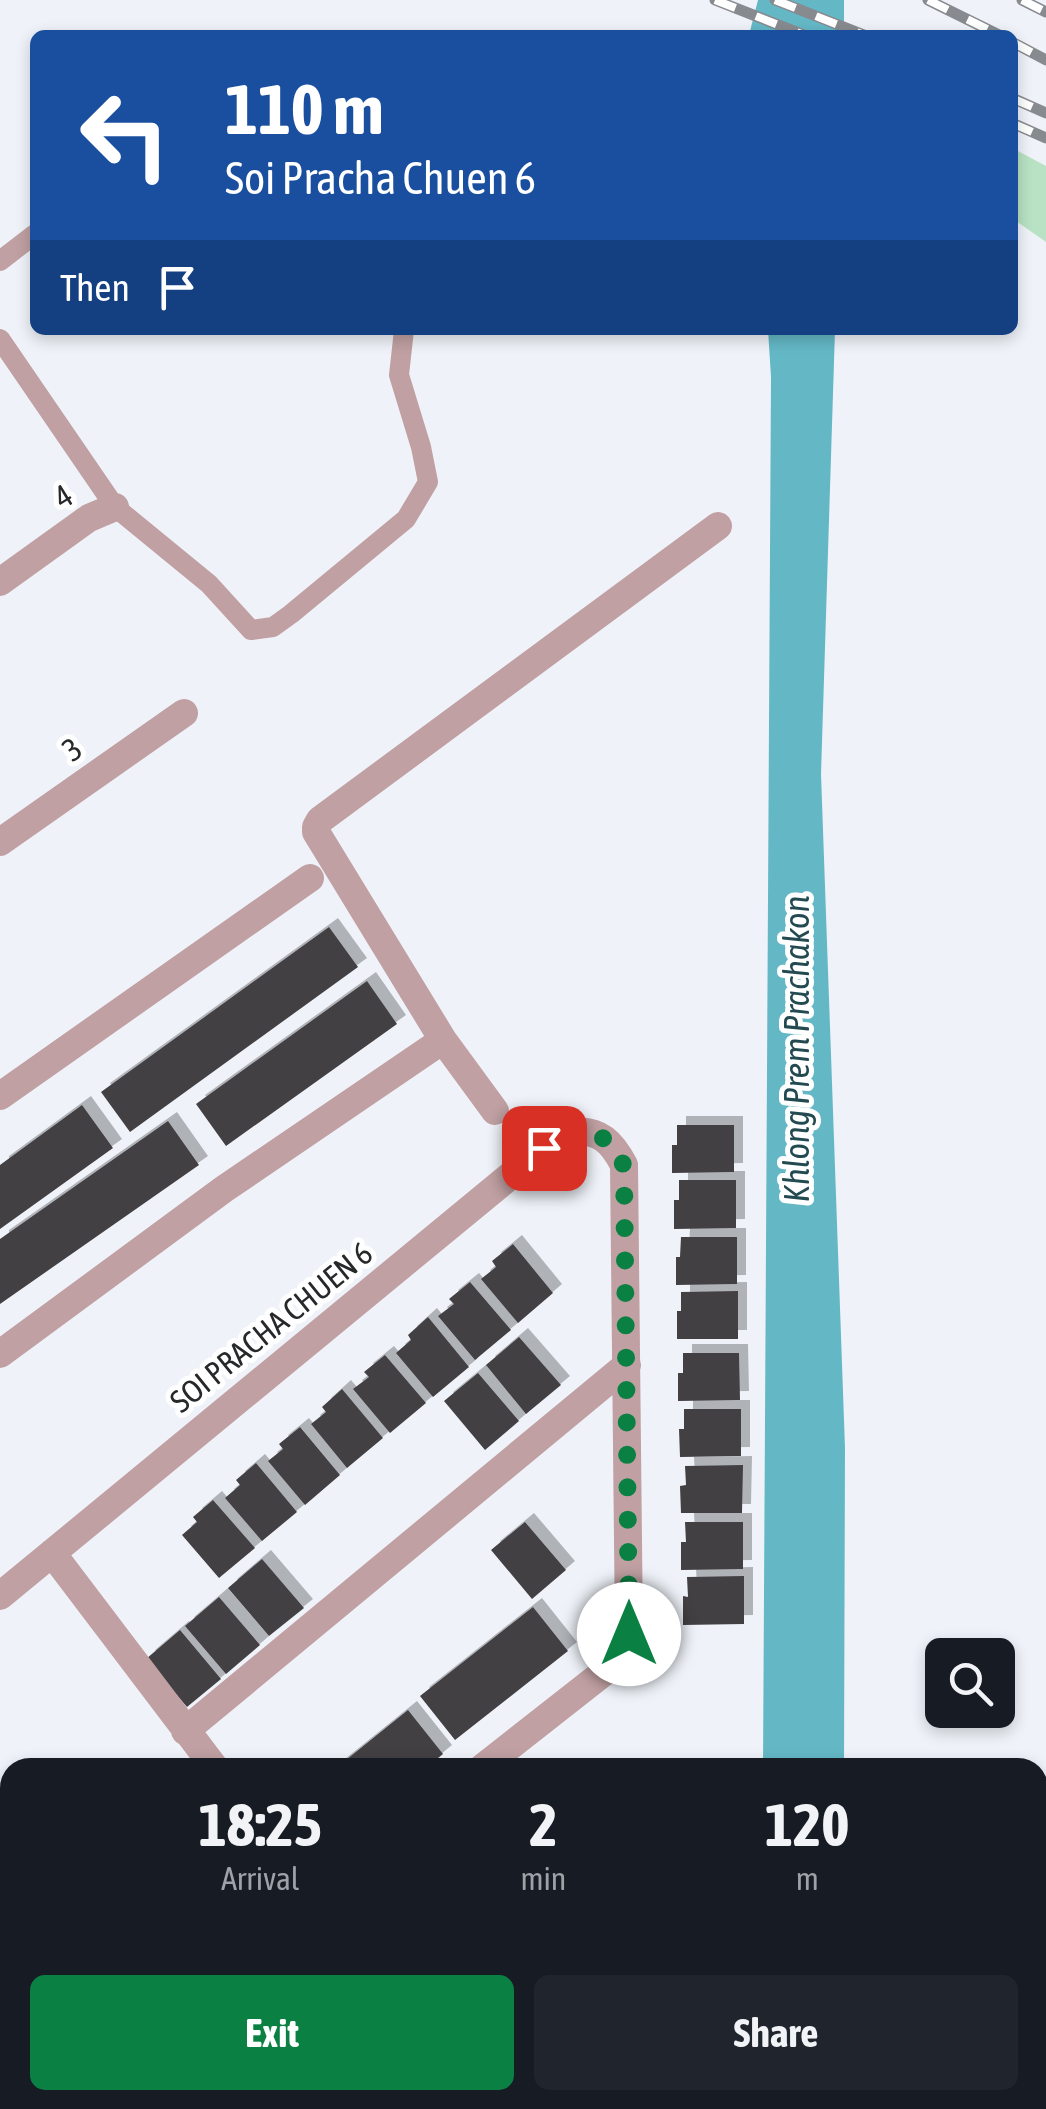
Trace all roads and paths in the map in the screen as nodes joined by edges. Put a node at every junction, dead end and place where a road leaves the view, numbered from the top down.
1 (30, 238) edge
2 (0, 260) edge
3 (403, 335) edge
4 (0, 339) edge
5 (116, 507) junction
6 (718, 526) dead end
7 (0, 582) edge
8 (184, 713) dead end
9 (0, 842) edge
10 (310, 878) dead end
11 (443, 1040) junction
12 (0, 1096) edge
13 (495, 1110) dead end
14 (0, 1354) edge
15 (627, 1366) junction
16 (52, 1553) junction
17 (0, 1596) edge
18 (185, 1731) junction
19 (207, 1758) edge
20 (495, 1758) edge

1 - 2 lane
3 - 5 lane
4 - 5 lane
5 - 7 street, 4
6 - 11 street
8 - 9 street, 3
10 - 12 street
11 - 13 street
11 - 14 street
15 - 16 street, SOI PRACHA CHUEN 6
15 - 18 street
15 - 20 street
16 - 17 street, SOI PRACHA CHUEN 6
16 - 18 street
18 - 19 street

